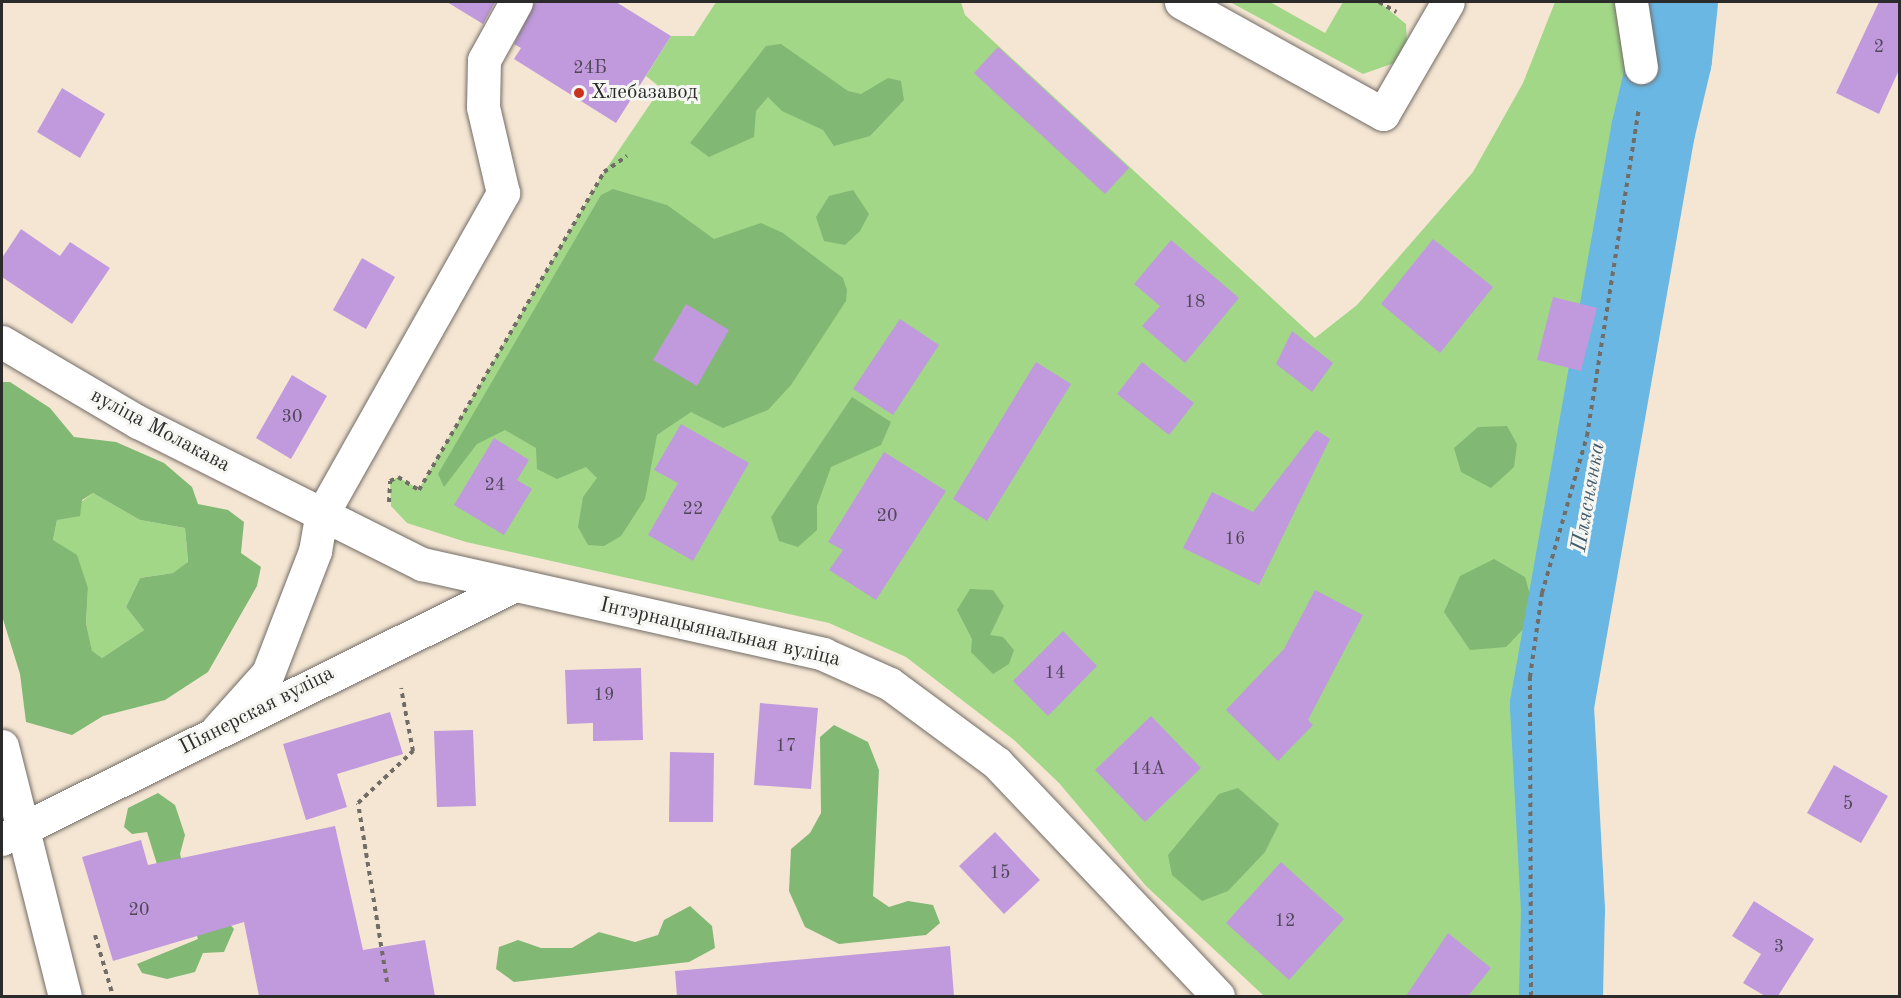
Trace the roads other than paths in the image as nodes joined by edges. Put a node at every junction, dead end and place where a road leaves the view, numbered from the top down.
1 (516, 2) edge
2 (1181, 2) edge
3 (1448, 2) edge
4 (1631, 2) edge
5 (1641, 67) road end
6 (2, 342) edge
7 (321, 516) junction
8 (513, 586) junction
9 (217, 730) junction
10 (2, 746) edge
11 (11, 835) edge
12 (65, 996) edge
13 (1218, 996) edge

1 - 7 main road
2 - 3 main road
4 - 5 main road
6 - 7 main road, вуліца Молакава
7 - 8 main road, Інтэрнацыянальная вуліца
7 - 9 main road
8 - 9 main road, Піянерская вуліца
8 - 13 main road, Інтэрнацыянальная вуліца
9 - 11 main road, Піянерская вуліца
10 - 11 main road
11 - 12 main road

